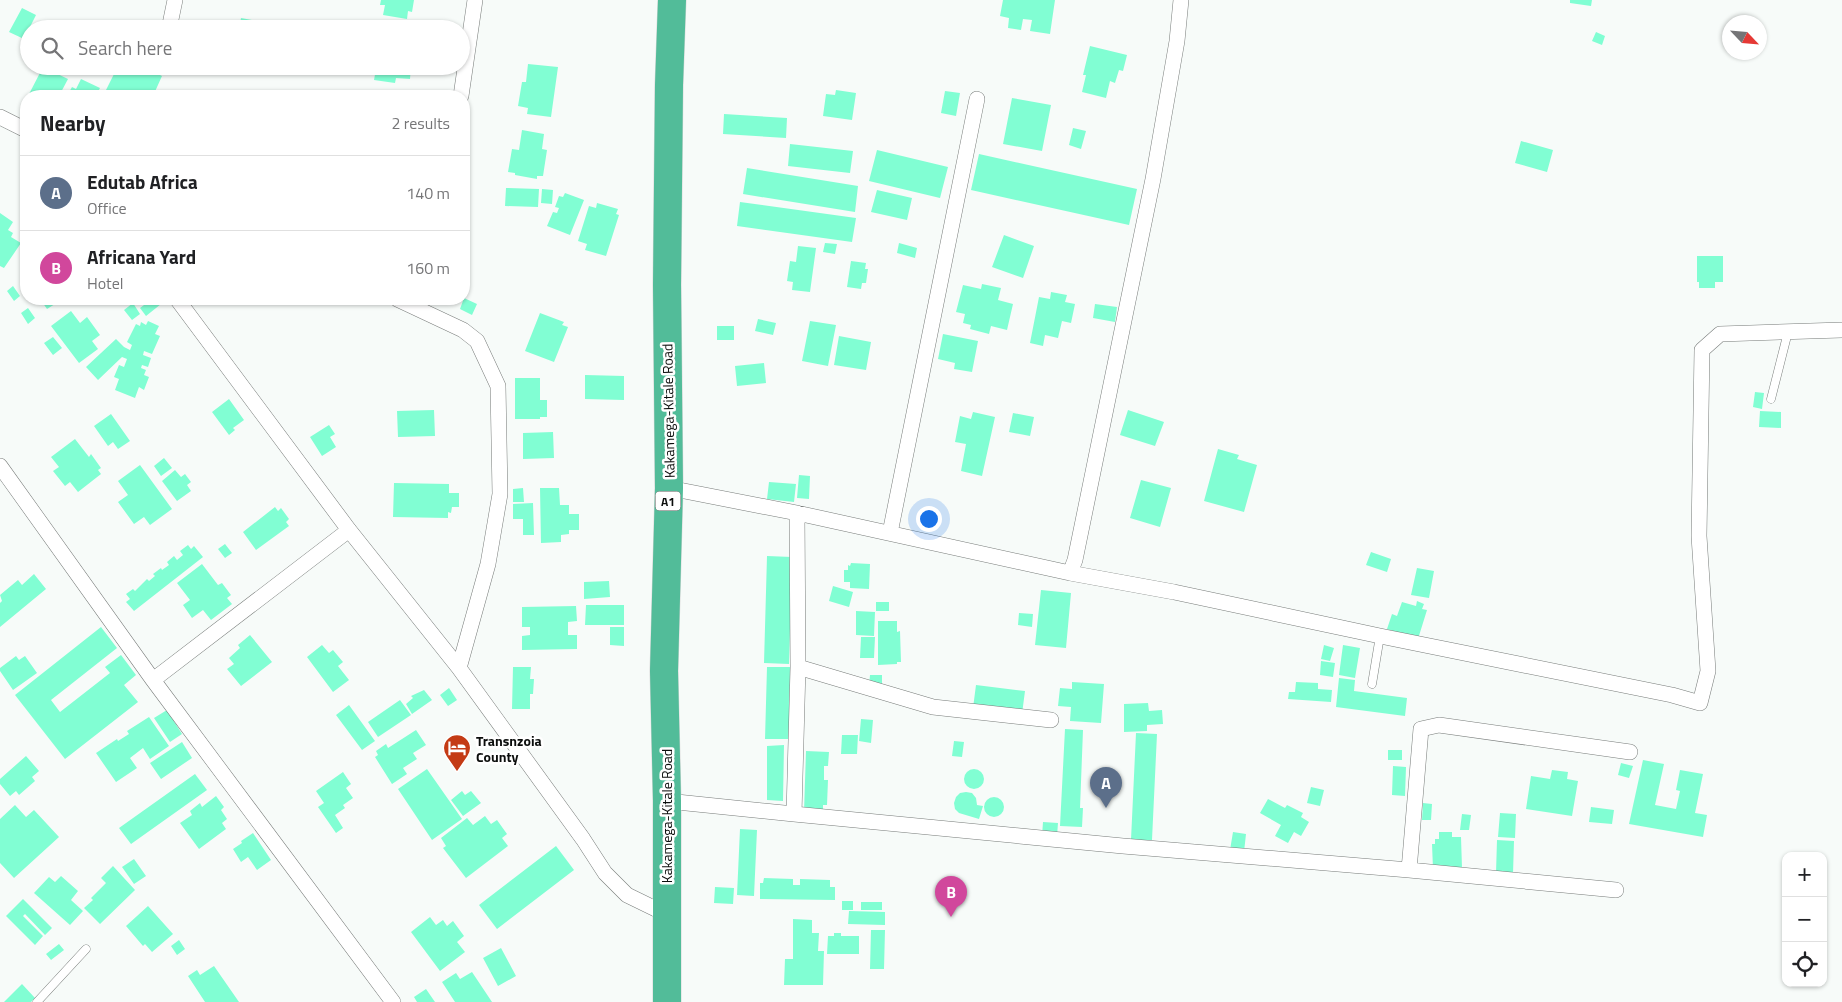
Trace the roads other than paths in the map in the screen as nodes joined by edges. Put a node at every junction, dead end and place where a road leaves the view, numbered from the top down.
1 (174, 0) edge
2 (475, 0) edge
3 (672, 0) edge
4 (1181, 0) edge
5 (171, 20) edge
6 (470, 32) edge
7 (463, 75) edge
8 (461, 90) edge
9 (977, 99) dead end
10 (0, 117) edge
11 (20, 127) edge
12 (182, 305) edge
13 (410, 305) edge
14 (1842, 330) edge
15 (1788, 332) junction
16 (1771, 399) dead end
17 (0, 466) edge
18 (668, 488) junction
19 (797, 513) junction
20 (349, 530) junction
21 (890, 533) junction
22 (1070, 573) junction
23 (1380, 636) junction
24 (798, 667) junction
25 (459, 668) junction
26 (154, 680) junction
27 (1372, 684) dead end
28 (1051, 720) dead end
29 (1630, 752) dead end
30 (667, 801) junction
31 (794, 814) junction
32 (1409, 870) junction
33 (1616, 890) dead end
34 (666, 914) junction
35 (86, 949) dead end
36 (37, 1002) edge
37 (392, 1002) edge
38 (666, 1002) edge

1 - 5 street
2 - 6 street
3 - 18 highway, Kakamega-Kitale Road / A1
4 - 22 street
7 - 8 street
9 - 21 street
10 - 11 street
12 - 20 street
13 - 25 street
14 - 15 street
15 - 16 lane
15 - 23 street
17 - 26 street
18 - 19 street
18 - 30 highway, Kakamega-Kitale Road / A1
19 - 21 street
19 - 24 street
20 - 25 street
20 - 26 street
21 - 22 street
22 - 23 street
23 - 27 lane
24 - 28 street
24 - 31 street
25 - 34 street
26 - 37 street
29 - 32 street
30 - 31 street
30 - 34 highway, Kakamega-Kitale Road / A1
31 - 32 street
32 - 33 street
34 - 38 highway, Kakamega-Kitale Road / A1
35 - 36 lane

